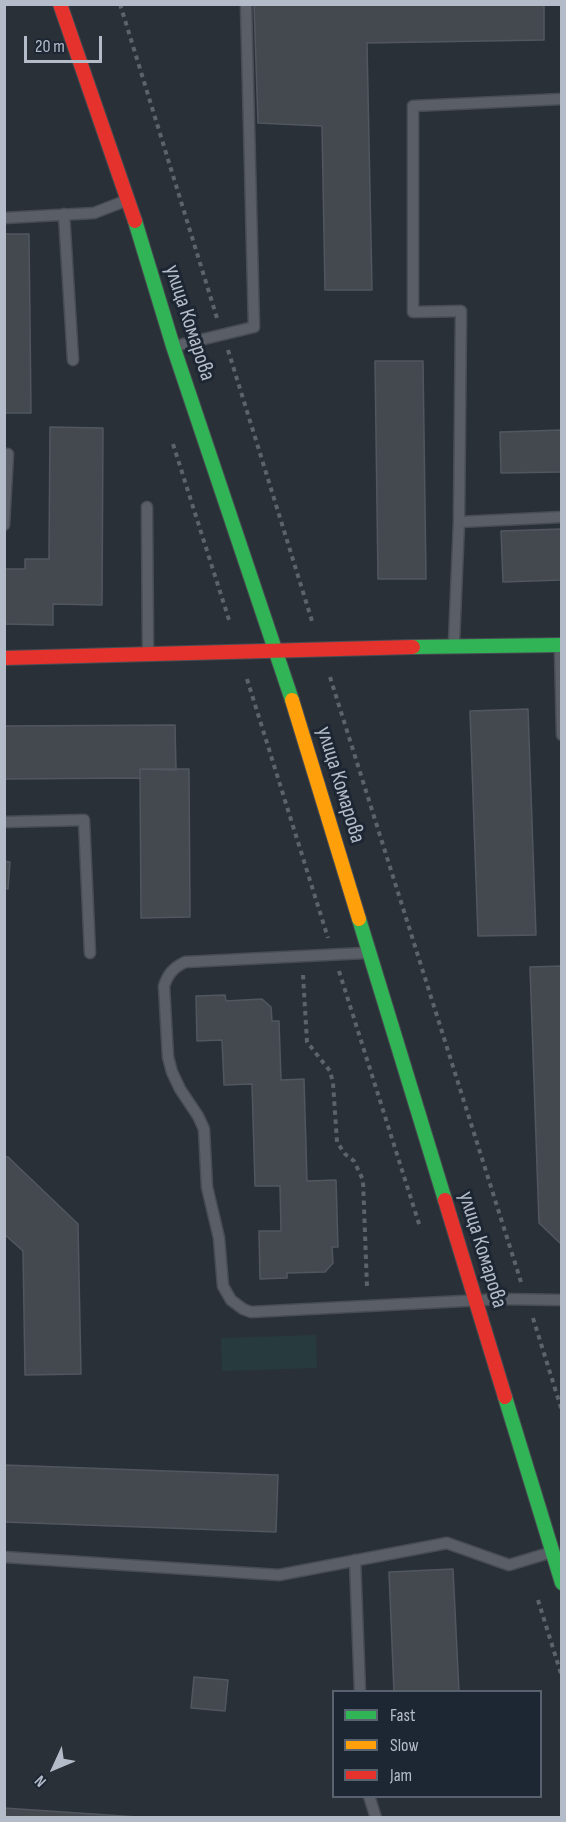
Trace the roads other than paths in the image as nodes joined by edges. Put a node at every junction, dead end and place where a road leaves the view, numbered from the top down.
1 (60, 4) edge
2 (246, 4) edge
3 (561, 99) edge
4 (128, 200) junction
5 (64, 214) junction
6 (4, 218) edge
7 (173, 346) junction
8 (73, 360) dead end
9 (4, 454) edge
10 (147, 507) dead end
11 (561, 517) edge
12 (459, 522) junction
13 (4, 525) edge
14 (561, 645) edge
15 (454, 646) junction
16 (277, 651) junction
17 (148, 654) junction
18 (4, 658) edge
19 (561, 735) edge
20 (4, 822) edge
21 (90, 953) dead end
22 (369, 953) junction
23 (561, 1300) edge
24 (475, 1301) junction
25 (552, 1552) junction
26 (4, 1557) edge
27 (355, 1560) junction
28 (561, 1583) edge
29 (360, 1690) edge
30 (369, 1798) edge
31 (376, 1818) edge

1 - 4 street, улица Комарова
2 - 7 lane
3 - 12 lane
4 - 5 lane
4 - 7 street, улица Комарова
5 - 6 lane
5 - 8 lane
7 - 16 street, улица Комарова
9 - 13 lane
10 - 17 lane
11 - 12 lane
12 - 15 lane
14 - 15 street
14 - 19 lane
15 - 16 street
16 - 17 street
16 - 22 street, улица Комарова
17 - 18 street
20 - 21 lane
22 - 24 street, улица Комарова
22 - 24 lane
23 - 24 lane
24 - 25 street, улица Комарова
25 - 27 lane
25 - 28 street, улица Комарова
26 - 27 lane
27 - 29 lane
30 - 31 lane

